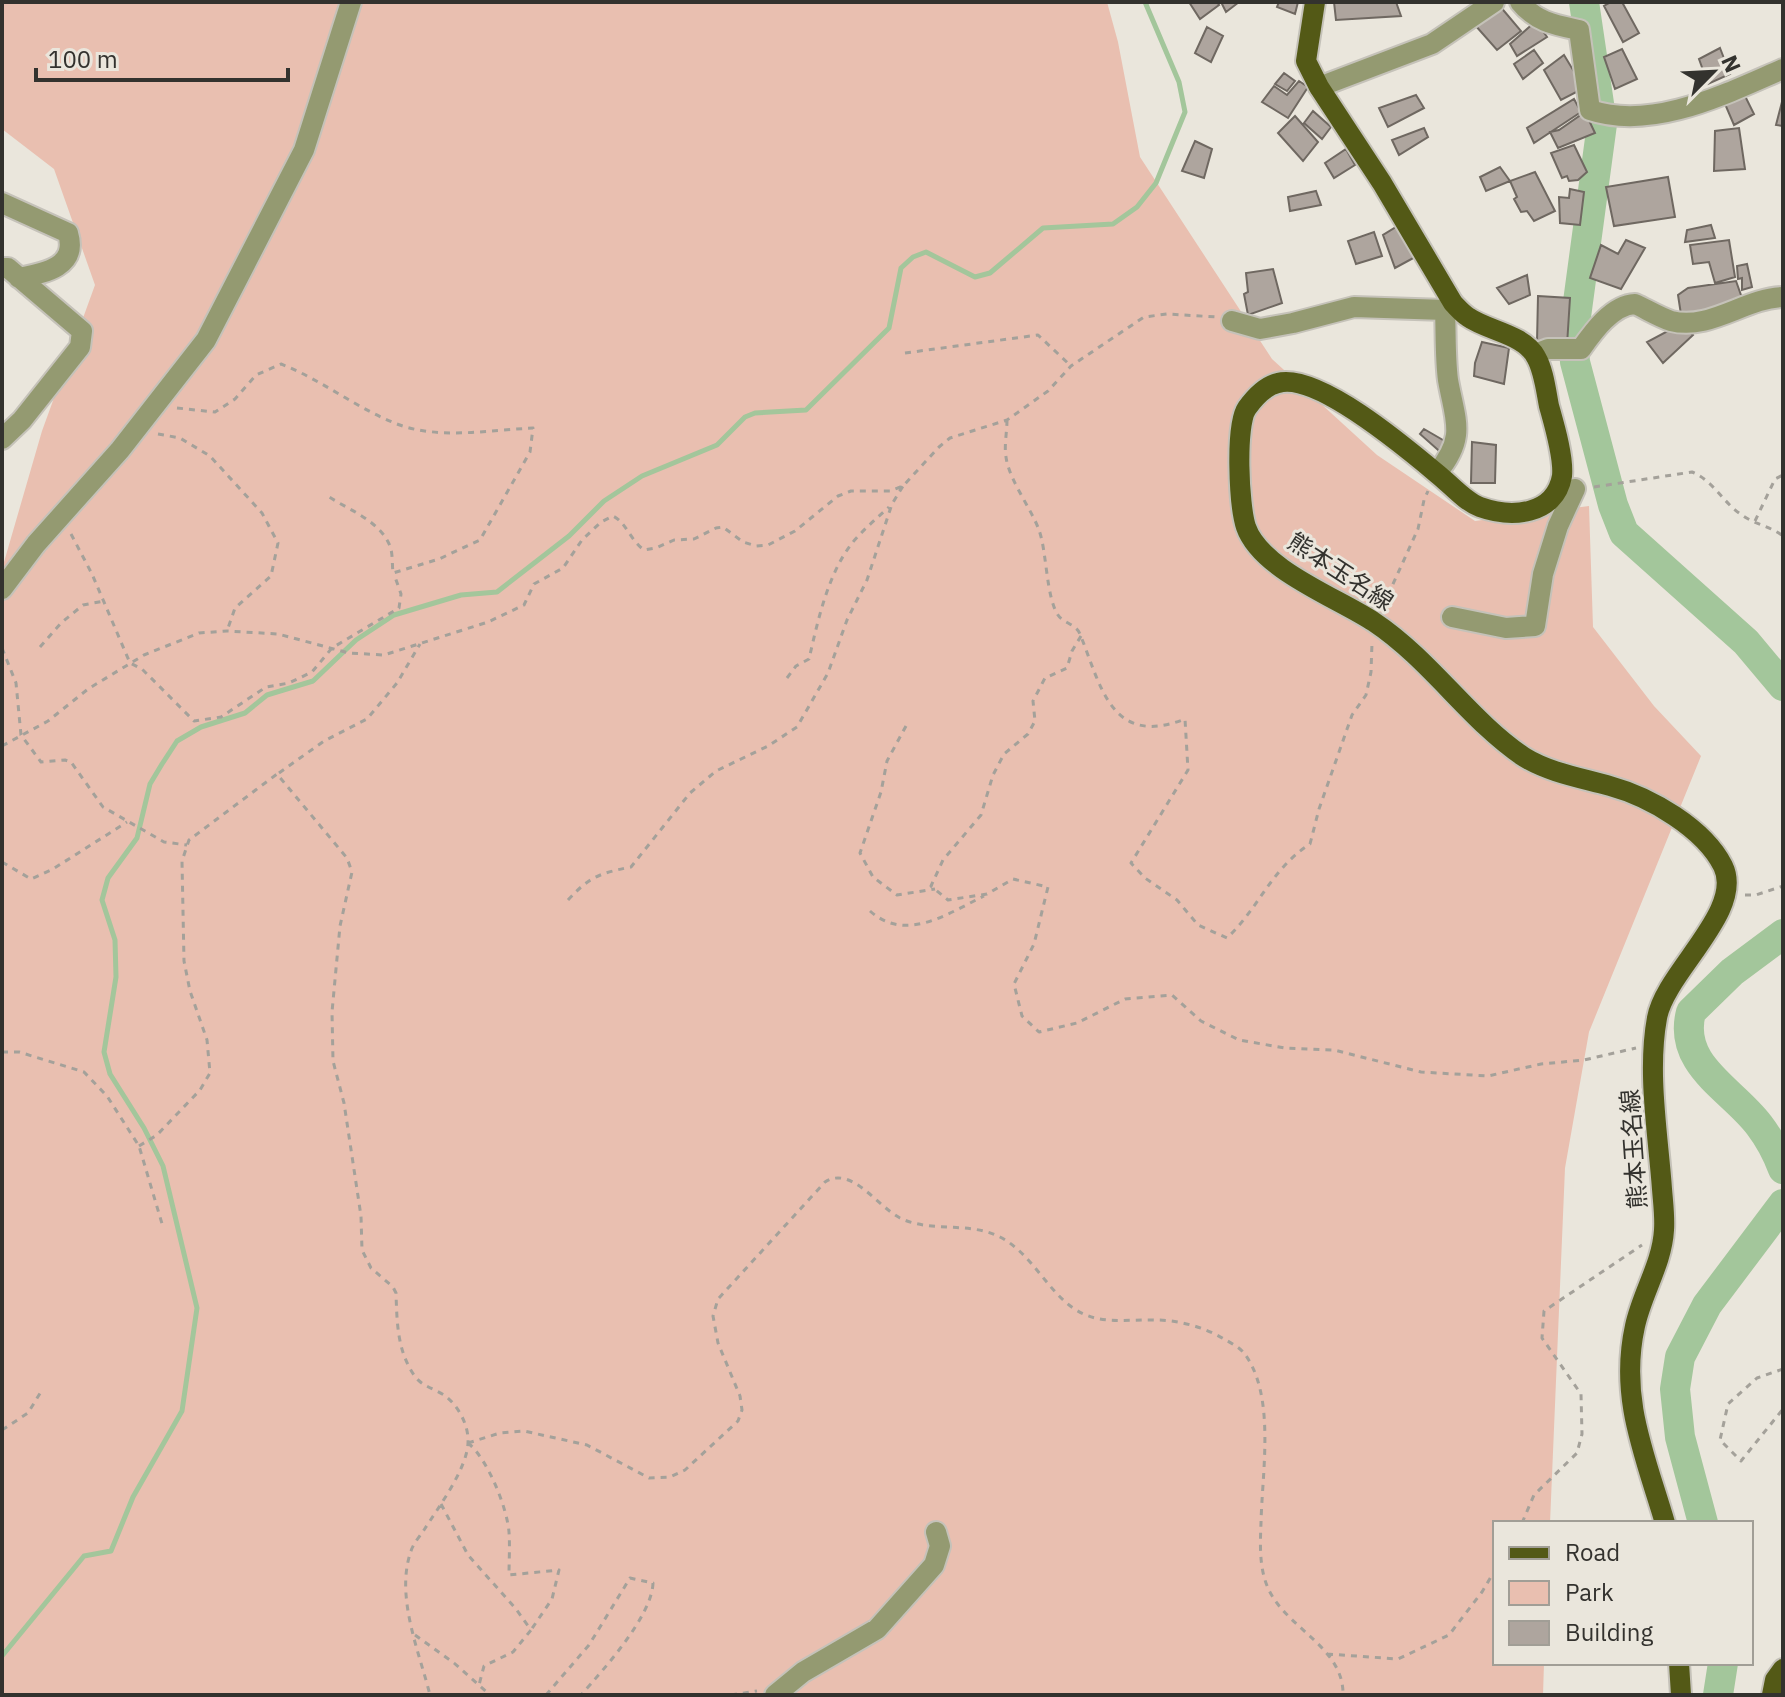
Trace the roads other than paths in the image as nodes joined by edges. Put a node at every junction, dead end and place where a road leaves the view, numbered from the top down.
1 (351, 2) edge
2 (1315, 2) edge
3 (1494, 2) edge
4 (1520, 2) edge
5 (1783, 69) edge
6 (1319, 87) junction
7 (2, 203) edge
8 (11, 273) edge
9 (1783, 297) edge
10 (1449, 307) junction
11 (1232, 321) road end
12 (1535, 354) junction
13 (2, 439) edge
14 (1437, 473) junction
15 (1575, 489) dead end
16 (2, 589) edge
17 (1452, 617) dead end
18 (1664, 1521) edge
19 (936, 1532) dead end
20 (1679, 1665) edge
21 (1783, 1669) edge
22 (775, 1695) edge
23 (1681, 1695) edge
24 (1772, 1695) edge

1 - 16 street
2 - 6 main road
3 - 6 street
4 - 5 street
6 - 10 main road
7 - 8 street
8 - 13 street
9 - 12 street
10 - 11 street
10 - 12 main road
10 - 14 street
12 - 14 main road, 熊本玉名線
14 - 18 main road, 熊本玉名線
15 - 17 street
19 - 22 street
20 - 23 main road
21 - 24 main road

